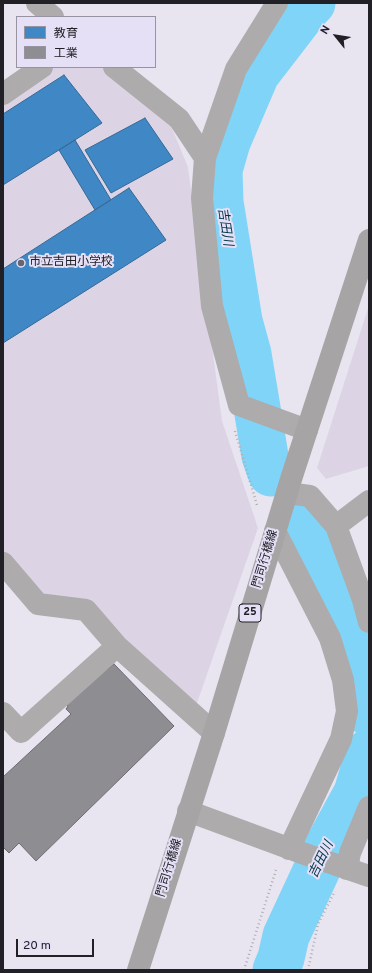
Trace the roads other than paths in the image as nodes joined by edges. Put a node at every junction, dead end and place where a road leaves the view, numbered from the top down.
1 (37, 3) edge
2 (277, 3) edge
3 (52, 16) edge
4 (41, 68) edge
5 (115, 68) edge
6 (3, 94) edge
7 (205, 158) junction
8 (369, 240) edge
9 (306, 429) junction
10 (287, 493) junction
11 (369, 501) edge
12 (336, 526) junction
13 (275, 531) junction
14 (3, 563) edge
15 (366, 599) edge
16 (369, 622) edge
17 (117, 646) junction
18 (3, 713) edge
19 (214, 733) junction
20 (369, 807) edge
21 (188, 811) junction
22 (294, 851) junction
23 (339, 867) junction
24 (369, 876) edge
25 (138, 970) edge

1 - 3 street
2 - 7 street
4 - 6 street
5 - 7 street
7 - 9 street
8 - 9 main road, 門司行橋線 / 25
9 - 10 main road, 門司行橋線 / 25
10 - 12 street
10 - 13 main road, 門司行橋線 / 25
11 - 12 street
12 - 15 street
13 - 19 main road, 門司行橋線 / 25
13 - 22 street
14 - 17 street
15 - 16 street
17 - 18 street
17 - 19 street
19 - 21 main road, 門司行橋線 / 25
20 - 23 street
21 - 22 street
21 - 25 main road, 門司行橋線 / 25
22 - 23 street
23 - 24 street

